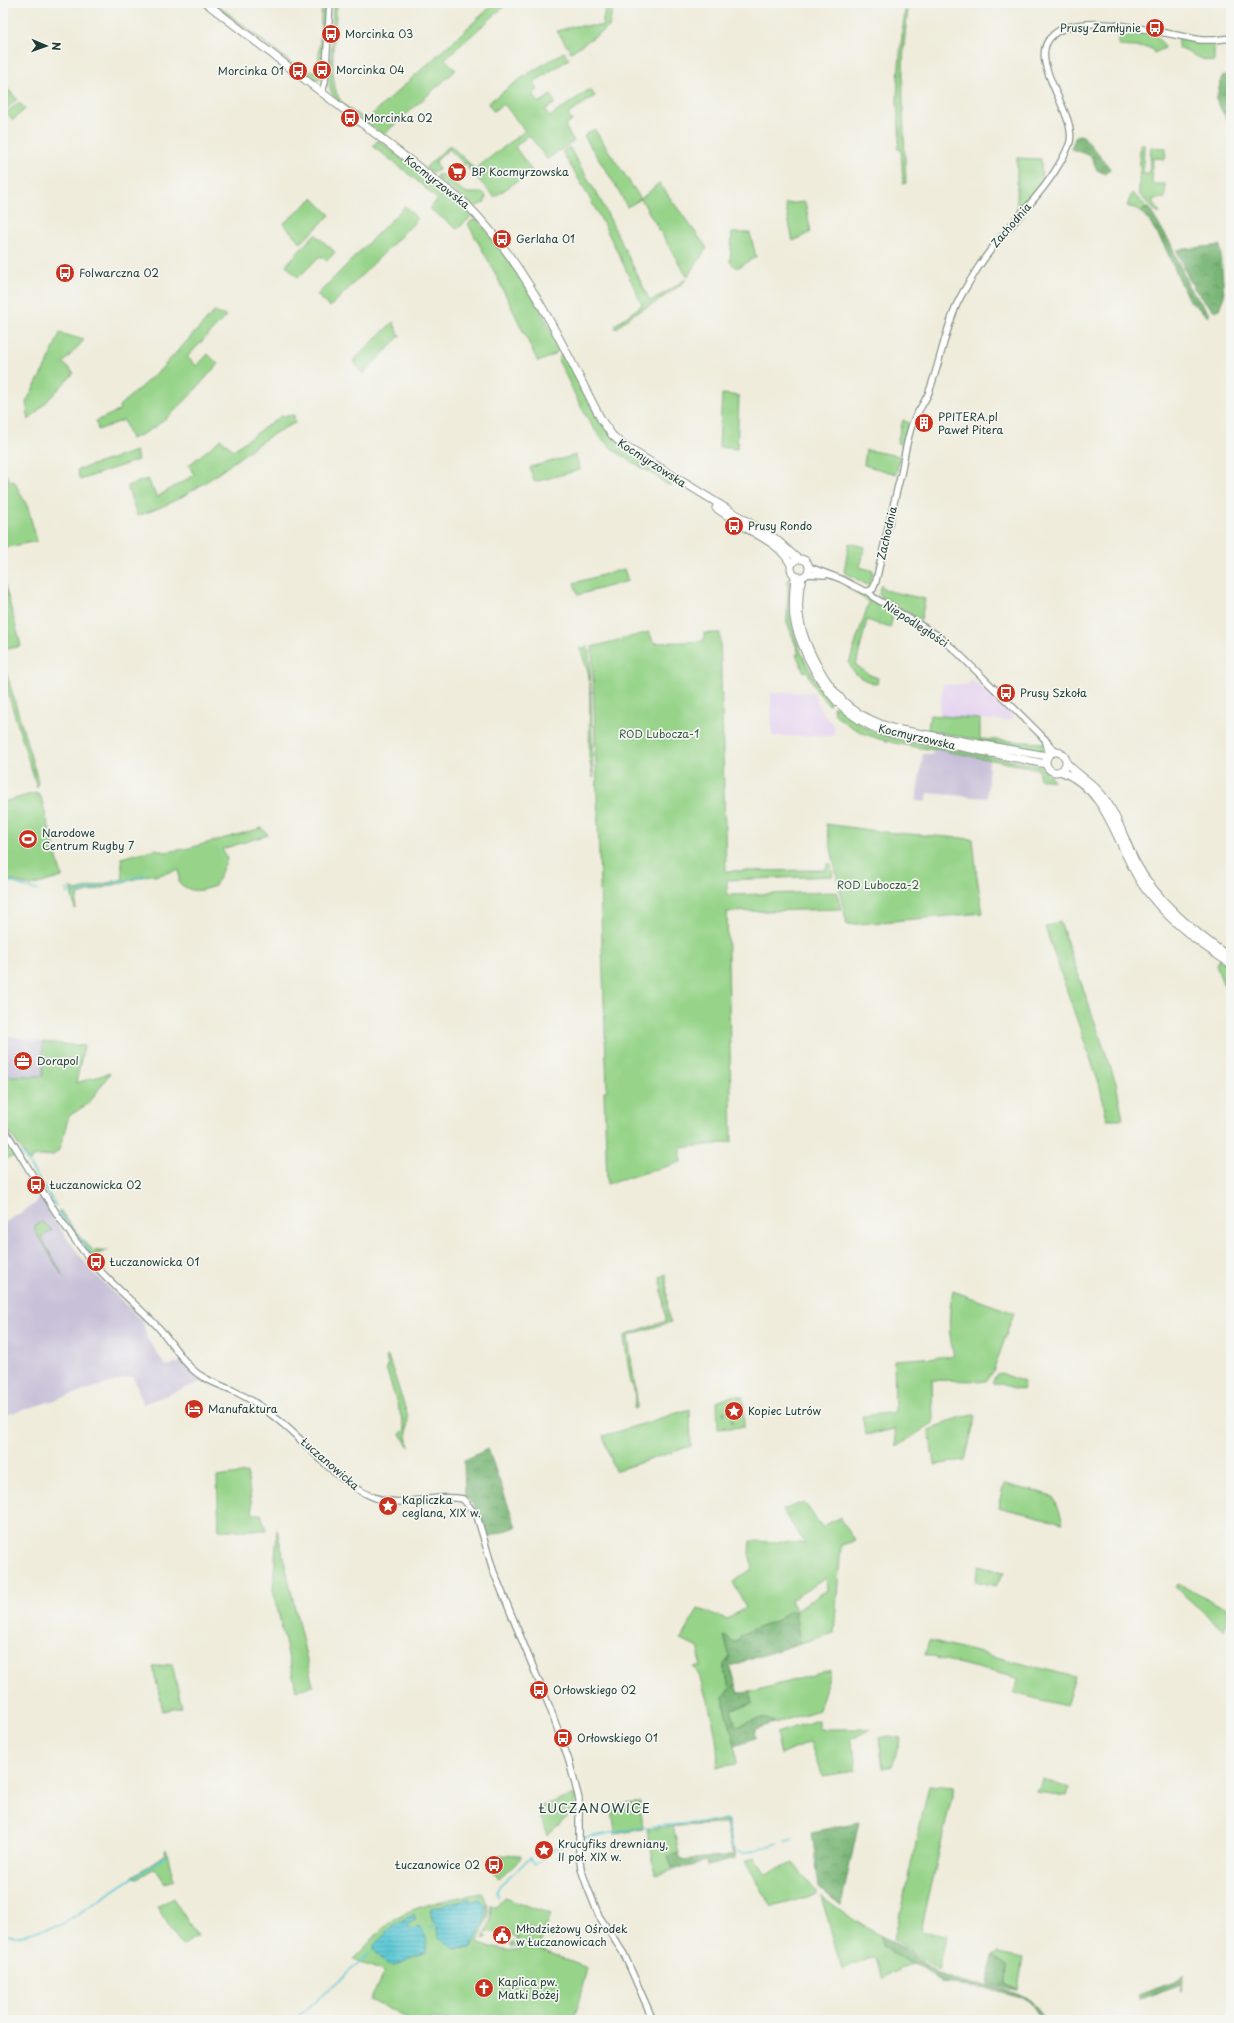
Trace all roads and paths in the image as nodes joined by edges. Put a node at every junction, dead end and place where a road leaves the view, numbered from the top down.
1 (206, 3) edge
2 (330, 3) edge
3 (1231, 38) edge
4 (322, 92) junction
5 (696, 491) junction
6 (798, 559) junction
7 (791, 565) junction
8 (803, 574) junction
9 (868, 591) junction
10 (1050, 754) junction
11 (1066, 762) junction
12 (1046, 764) junction
13 (1060, 771) junction
14 (1231, 958) edge
15 (1231, 964) edge
16 (3, 1127) edge
17 (654, 2020) edge

1 - 4 main road, Kocmyrzowska
2 - 4 street
3 - 9 street, Zachodnia
4 - 5 main road, Kocmyrzowska
5 - 6 main road, Kocmyrzowska
5 - 7 main road, Kocmyrzowska
6 - 7 main road
6 - 8 main road, Kocmyrzowska
7 - 8 main road
8 - 9 street, Niepodległości
8 - 10 main road, Kocmyrzowska
8 - 12 main road, Kocmyrzowska
9 - 10 street, Niepodległości
10 - 11 main road
10 - 12 main road
11 - 13 main road
11 - 14 main road
12 - 13 main road
13 - 15 main road
16 - 17 street, Łuczanowicka

